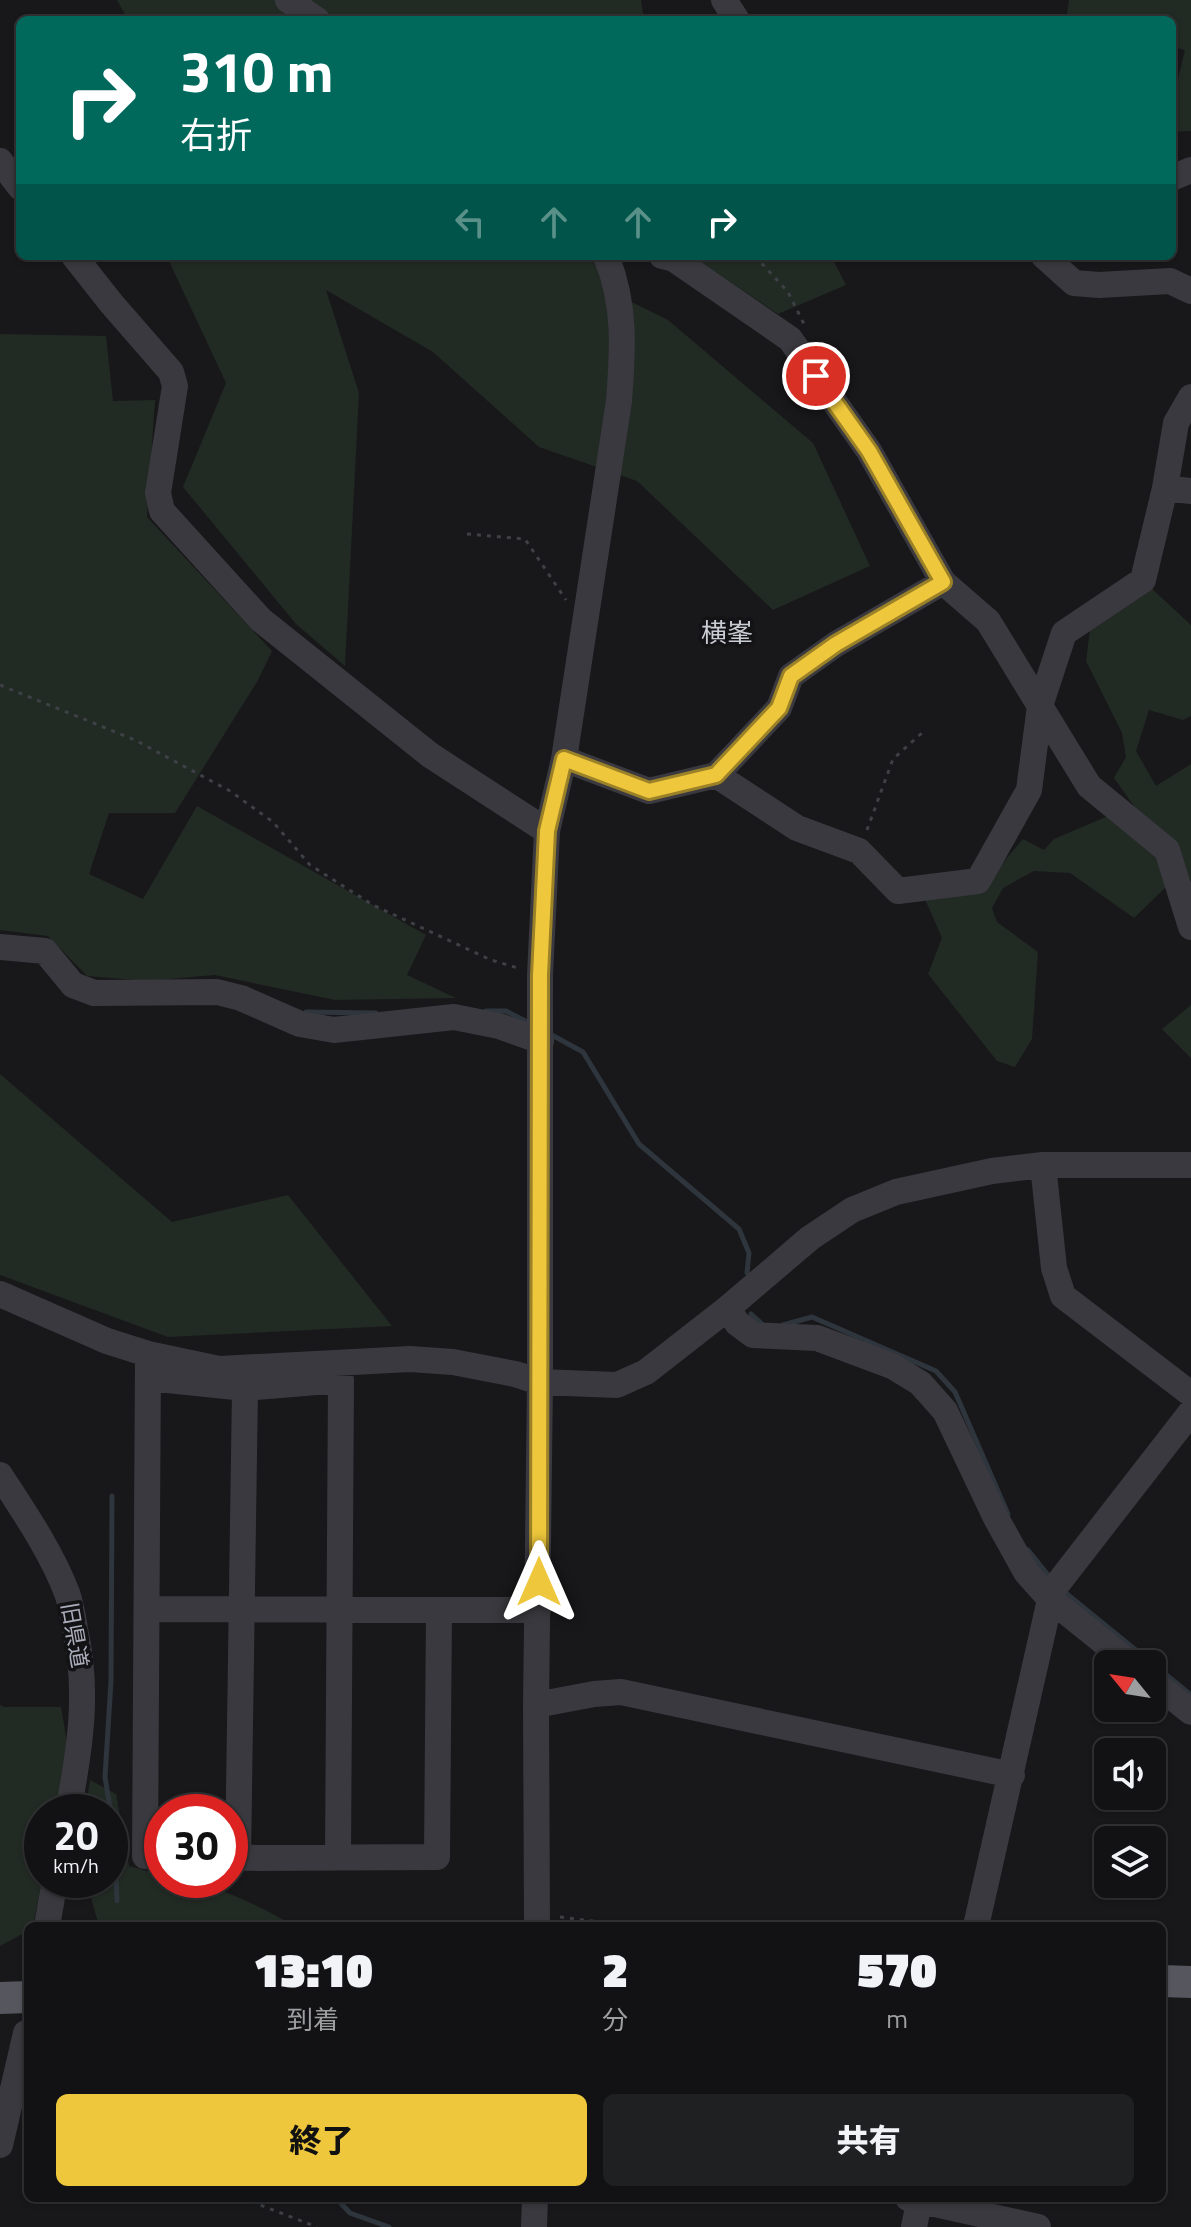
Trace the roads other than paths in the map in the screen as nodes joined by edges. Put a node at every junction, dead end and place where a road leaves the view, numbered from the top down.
1 (288, 0) edge
2 (311, 16) edge
3 (0, 161) edge
4 (16, 182) edge
5 (77, 260) edge
6 (607, 260) edge
7 (675, 260) edge
8 (1048, 260) edge
9 (1191, 291) edge
10 (1191, 397) edge
11 (1178, 490) edge
12 (943, 582) junction
13 (1040, 706) junction
14 (564, 759) junction
15 (716, 775) junction
16 (547, 831) junction
17 (1191, 927) edge
18 (0, 947) edge
19 (541, 1032) junction
20 (1043, 1165) junction
21 (1191, 1165) edge
22 (0, 1294) edge
23 (728, 1308) junction
24 (148, 1366) junction
25 (540, 1382) junction
26 (245, 1388) junction
27 (1191, 1394) edge
28 (1191, 1412) edge
29 (0, 1475) edge
30 (1054, 1590) junction
31 (148, 1609) junction
32 (242, 1609) junction
33 (339, 1610) junction
34 (439, 1610) junction
35 (538, 1610) junction
36 (1116, 1650) edge
37 (1166, 1692) edge
38 (536, 1705) junction
39 (1191, 1712) edge
40 (1012, 1775) junction
41 (71, 1794) edge
42 (146, 1794) edge
43 (236, 1794) edge
44 (338, 1857) junction
45 (248, 1858) edge
46 (52, 1898) edge
47 (537, 1920) edge
48 (48, 1922) edge
49 (977, 1922) edge
50 (1166, 1981) edge
51 (1191, 1982) edge
52 (24, 1997) edge
53 (0, 1998) edge
54 (24, 2042) edge
55 (0, 2145) edge
56 (535, 2202) edge
57 (916, 2202) edge
58 (929, 2202) edge
59 (534, 2227) edge
60 (914, 2227) edge
61 (1038, 2227) edge

1 - 2 street
3 - 4 street
5 - 16 street
6 - 14 street
7 - 12 street
8 - 9 street
10 - 11 street
11 - 13 street
12 - 13 street
12 - 15 street
13 - 15 street
13 - 17 street
14 - 15 street
14 - 16 street
16 - 19 street
18 - 19 street
19 - 25 street
20 - 21 street
20 - 23 street
20 - 27 street
22 - 24 street
23 - 25 street
23 - 30 street
24 - 25 street
24 - 26 street
24 - 31 street
25 - 35 street
26 - 32 street
26 - 33 street
28 - 30 street
29 - 41 street, 旧県道
30 - 36 street
30 - 40 street
31 - 32 street
31 - 42 street
32 - 33 street
32 - 43 street
33 - 34 street
33 - 44 street
34 - 35 street
34 - 44 street
35 - 38 street
37 - 39 street
38 - 40 street
38 - 47 street
40 - 49 street
44 - 45 street
46 - 48 street
50 - 51 main road
52 - 53 main road
54 - 55 street
56 - 59 street
57 - 60 street
58 - 61 street

